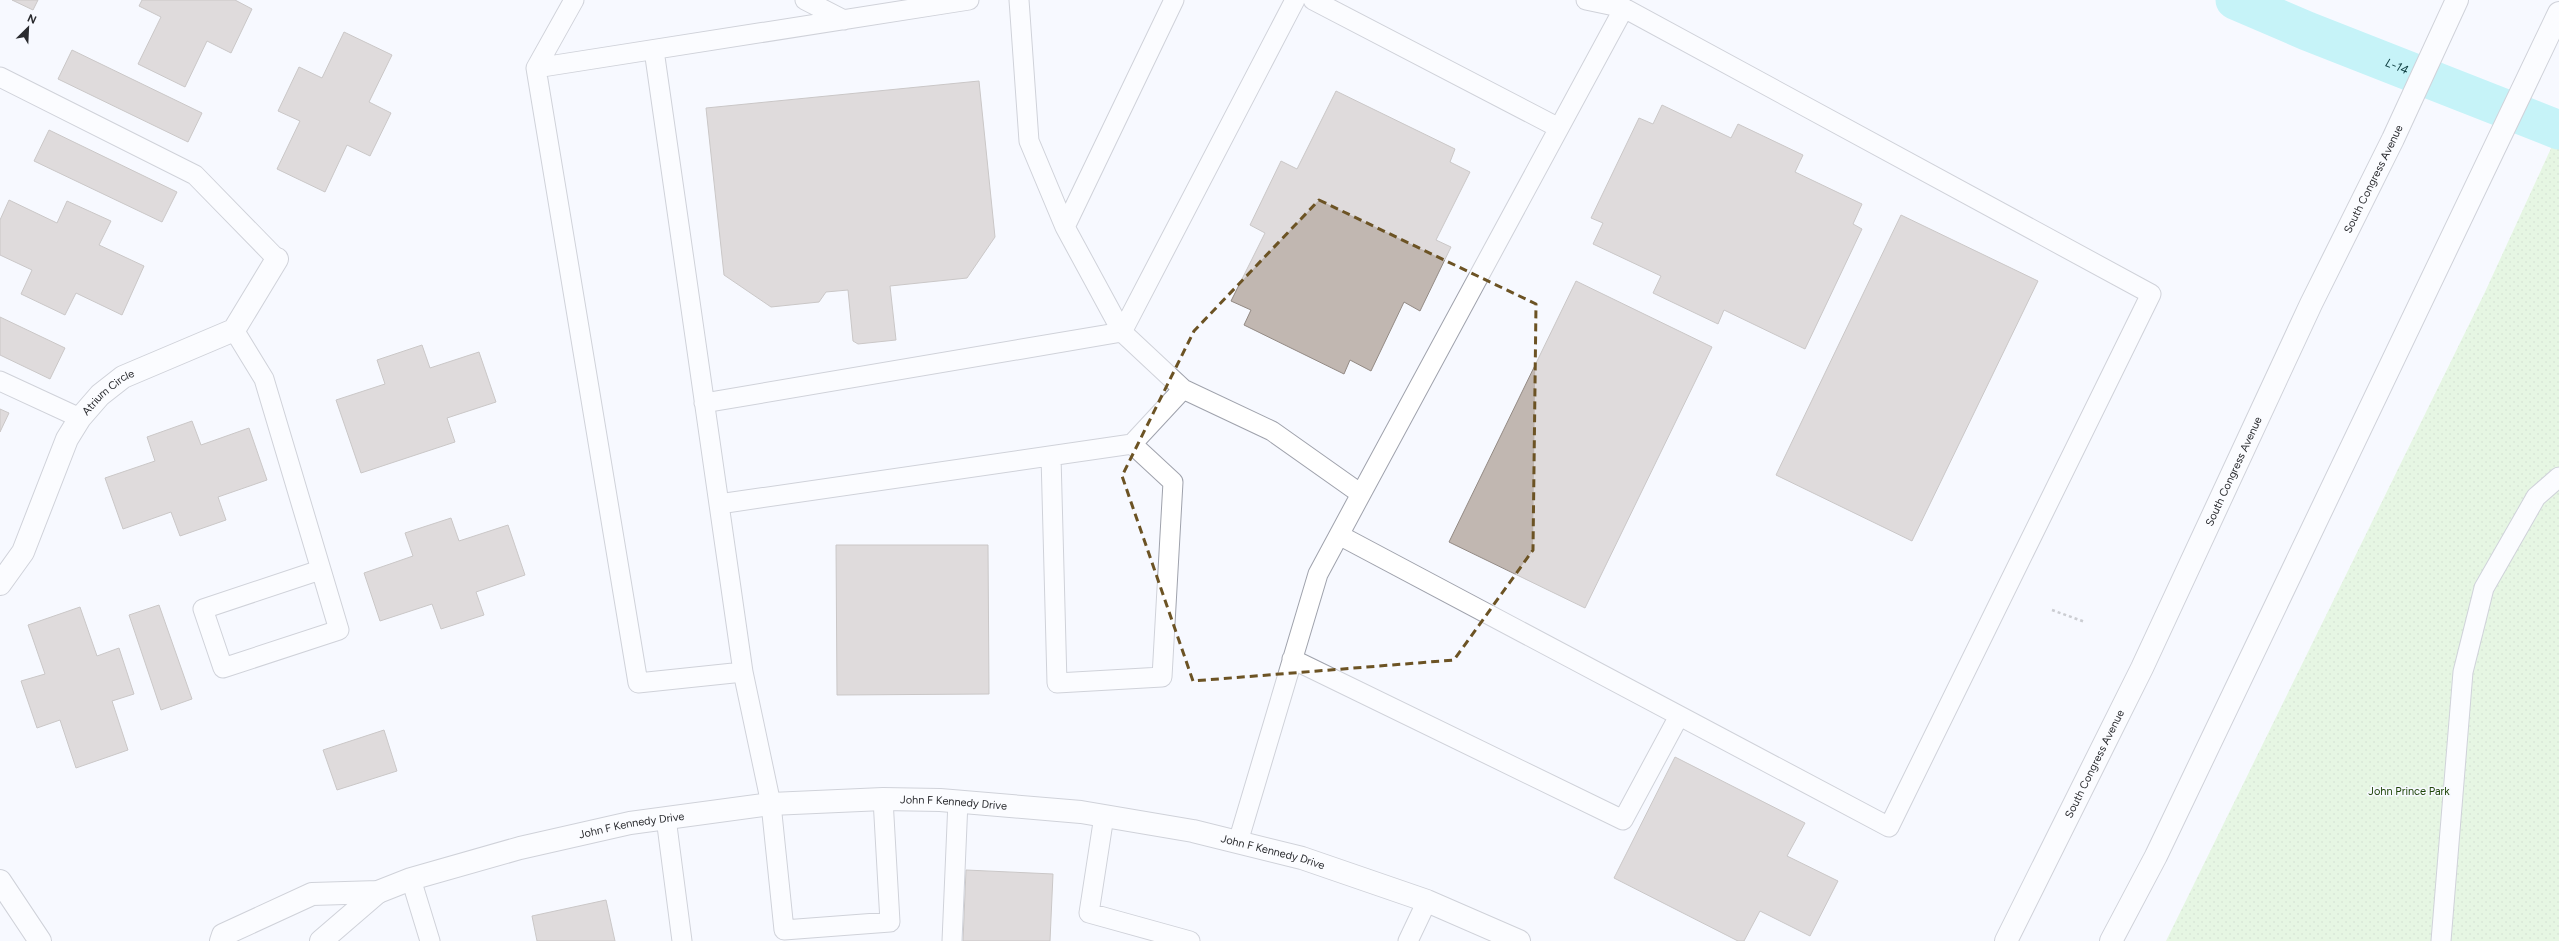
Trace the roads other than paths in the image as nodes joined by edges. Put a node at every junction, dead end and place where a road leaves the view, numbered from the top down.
1 (574, 0) edge
2 (805, 0) edge
3 (969, 0) edge
4 (1019, 0) edge
5 (1174, 0) edge
6 (1296, 0) edge
7 (1313, 0) edge
8 (1586, 0) edge
9 (2457, 0) edge
10 (1624, 8) junction
11 (2559, 13) edge
12 (844, 20) junction
13 (654, 50) junction
14 (536, 68) junction
15 (0, 77) edge
16 (1559, 128) junction
17 (1065, 227) junction
18 (277, 259) joint
19 (234, 330) junction
20 (1122, 332) junction
21 (0, 381) edge
22 (1183, 389) junction
23 (704, 403) junction
24 (80, 418) junction
25 (1132, 444) junction
26 (1052, 456) junction
27 (2559, 477) edge
28 (1361, 494) junction
29 (718, 504) junction
30 (1338, 535) junction
31 (320, 570) junction
32 (0, 584) edge
33 (1292, 659) junction
34 (743, 672) junction
35 (1679, 716) junction
36 (883, 799) junction
37 (958, 801) junction
38 (770, 804) junction
39 (1104, 816) junction
40 (666, 818) junction
41 (1238, 842) junction
42 (411, 879) junction
43 (0, 881) edge
44 (378, 892) junction
45 (1427, 901) junction
46 (40, 941) edge
47 (221, 941) edge
48 (321, 941) edge
49 (430, 941) edge
50 (682, 941) edge
51 (952, 941) edge
52 (1190, 941) edge
53 (1408, 941) edge
54 (1519, 941) edge
55 (2006, 941) edge
56 (2111, 941) edge
57 (2441, 941) edge

1 - 14 lane
2 - 12 lane
3 - 12 lane
4 - 17 lane
5 - 17 lane
6 - 20 lane
7 - 16 lane
8 - 10 lane
9 - 55 main road, South Congress Avenue
10 - 16 lane
10 - 35 lane
11 - 56 main road
12 - 13 lane
13 - 14 lane
13 - 23 lane
14 - 34 lane
15 - 18 lane
16 - 28 lane
17 - 20 lane
18 - 19 main road
19 - 24 main road, Atrium Circle
19 - 31 lane
20 - 22 lane
20 - 23 lane
21 - 24 lane
22 - 25 lane
22 - 28 lane
23 - 29 lane
24 - 32 main road, Atrium Circle
25 - 26 lane
25 - 26 lane
26 - 29 lane
27 - 57 lane
28 - 30 lane
29 - 34 lane
30 - 33 lane
30 - 35 lane
31 - 31 lane
33 - 35 lane
33 - 41 lane
34 - 38 lane
36 - 37 main road, John F Kennedy Drive
36 - 38 main road, John F Kennedy Drive
36 - 38 lane
37 - 39 main road, John F Kennedy Drive
37 - 51 lane
38 - 40 main road, John F Kennedy Drive
39 - 41 main road, John F Kennedy Drive
39 - 52 lane
40 - 42 main road, John F Kennedy Drive
40 - 50 lane
41 - 45 main road, John F Kennedy Drive
42 - 44 main road, John F Kennedy Drive
42 - 49 lane
43 - 46 main road
44 - 47 main road, John F Kennedy Drive
44 - 48 main road, John F Kennedy Drive
45 - 53 lane
45 - 54 main road, John F Kennedy Drive

